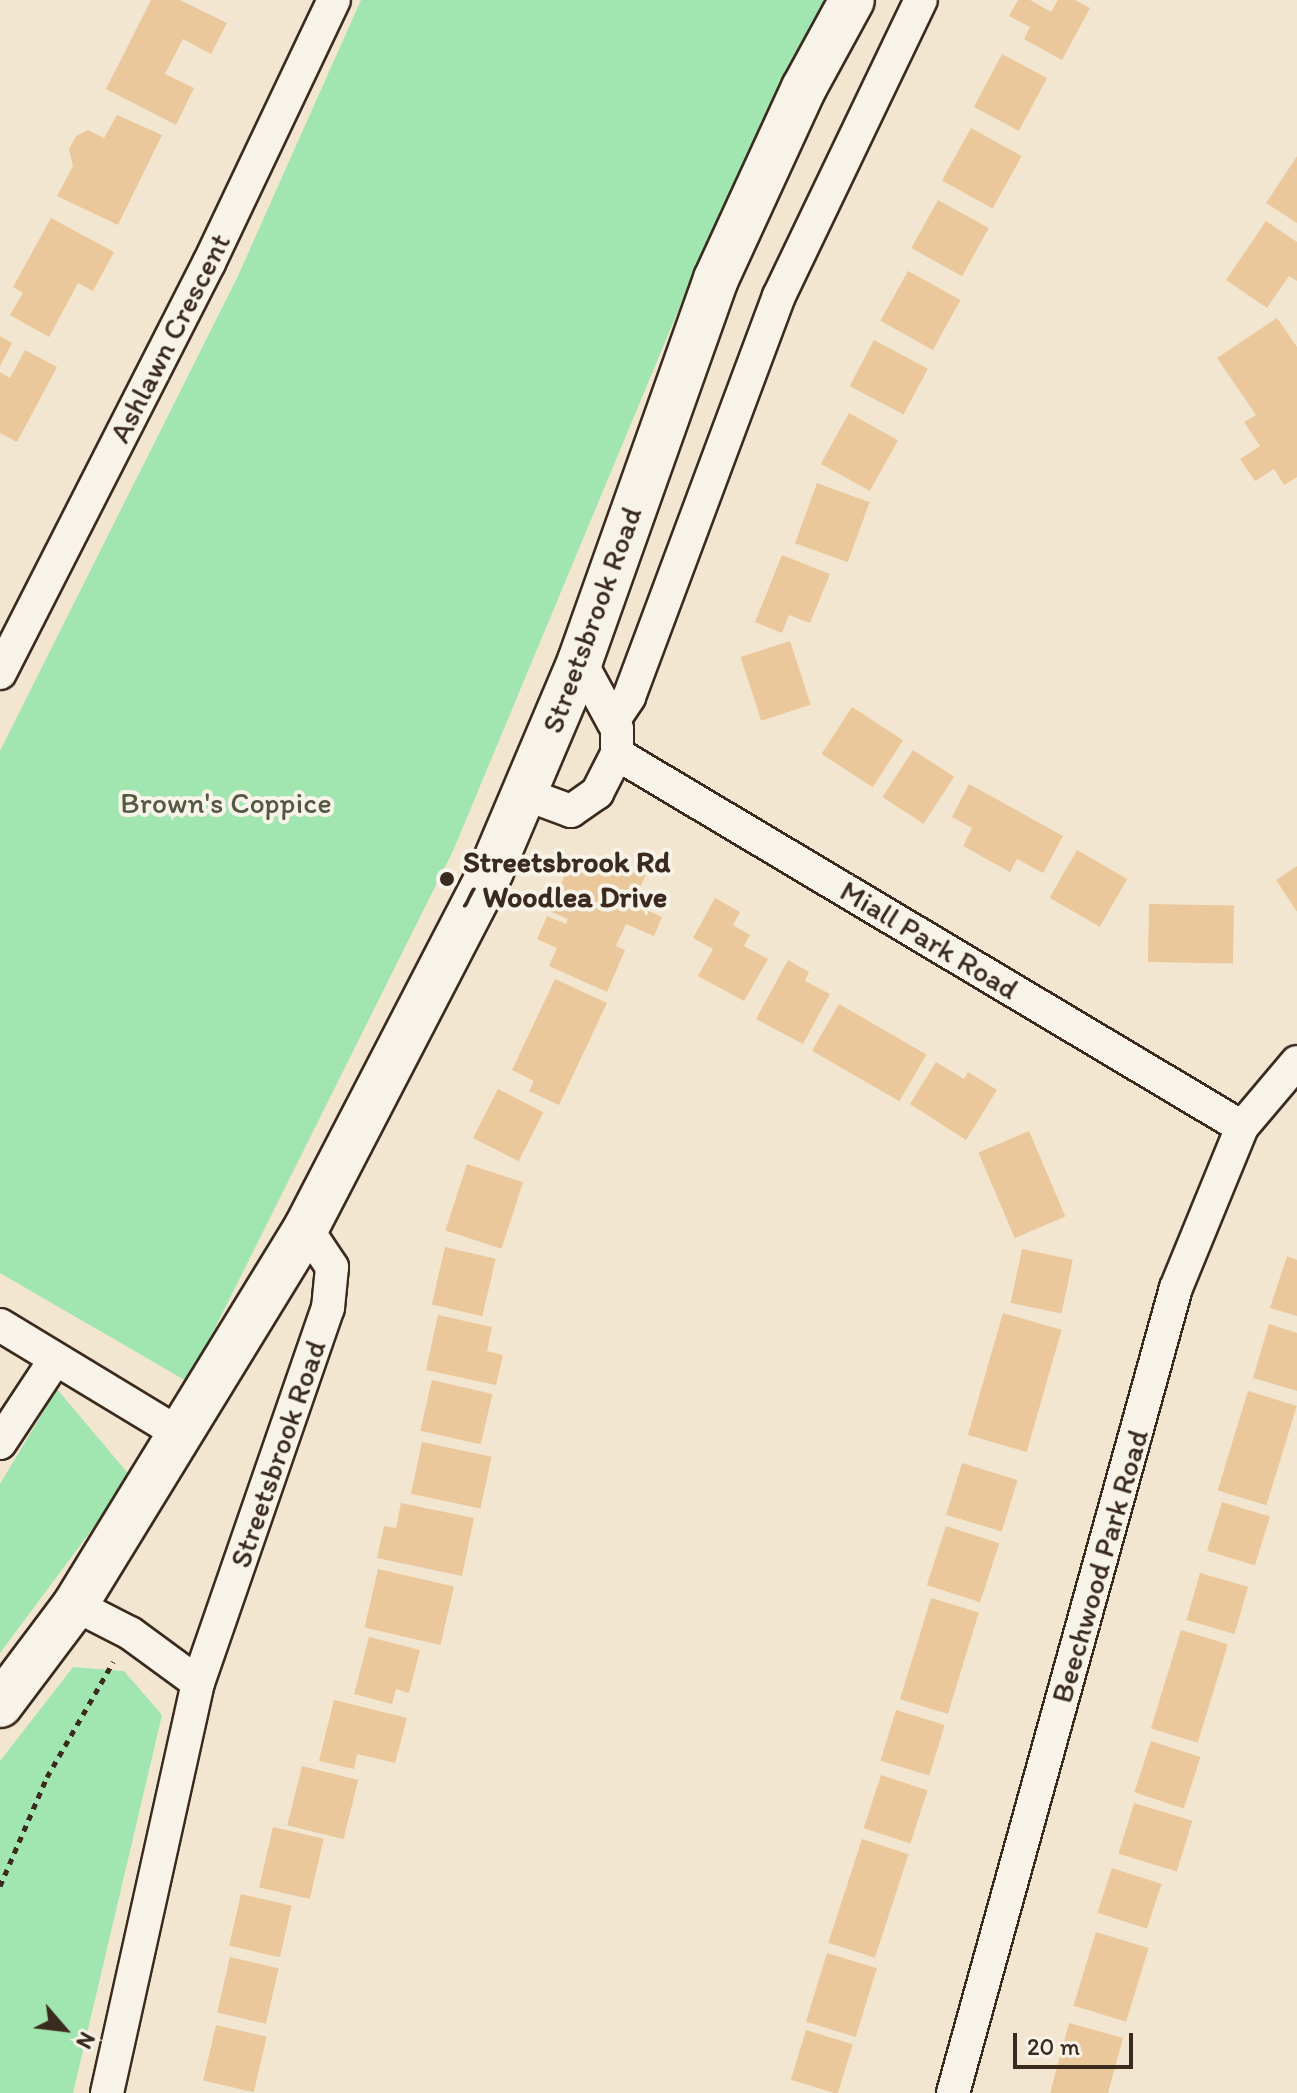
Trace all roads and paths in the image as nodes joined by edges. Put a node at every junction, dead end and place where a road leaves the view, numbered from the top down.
1 (334, 0) edge
2 (852, 0) edge
3 (921, 0) edge
4 (580, 661) junction
5 (0, 673) edge
6 (613, 721) junction
7 (617, 754) junction
8 (525, 794) junction
9 (1297, 1062) edge
10 (1242, 1127) junction
11 (306, 1228) junction
12 (0, 1325) edge
13 (54, 1361) junction
14 (183, 1436) junction
15 (0, 1443) edge
16 (75, 1605) junction
17 (130, 1633) junction
18 (198, 1683) junction
19 (0, 1705) edge
20 (0, 1886) edge
21 (107, 2093) edge
22 (953, 2093) edge

1 - 5 street, Ashlawn Crescent
2 - 4 main road, Streetsbrook Road
3 - 6 street, Streetsbrook Road
4 - 6 street
4 - 8 main road, Streetsbrook Road
6 - 7 street
7 - 8 street
7 - 10 street, Miall Park Road
8 - 11 main road, Streetsbrook Road
9 - 10 street, Beechwood Park Road
10 - 22 street, Beechwood Park Road
11 - 14 main road, Streetsbrook Road
11 - 18 street, Streetsbrook Road
12 - 13 street
13 - 14 street
13 - 15 street
14 - 16 main road, Streetsbrook Road
16 - 17 street
16 - 19 main road, Streetsbrook Road
17 - 18 street
17 - 20 path
18 - 21 street, Streetsbrook Road

